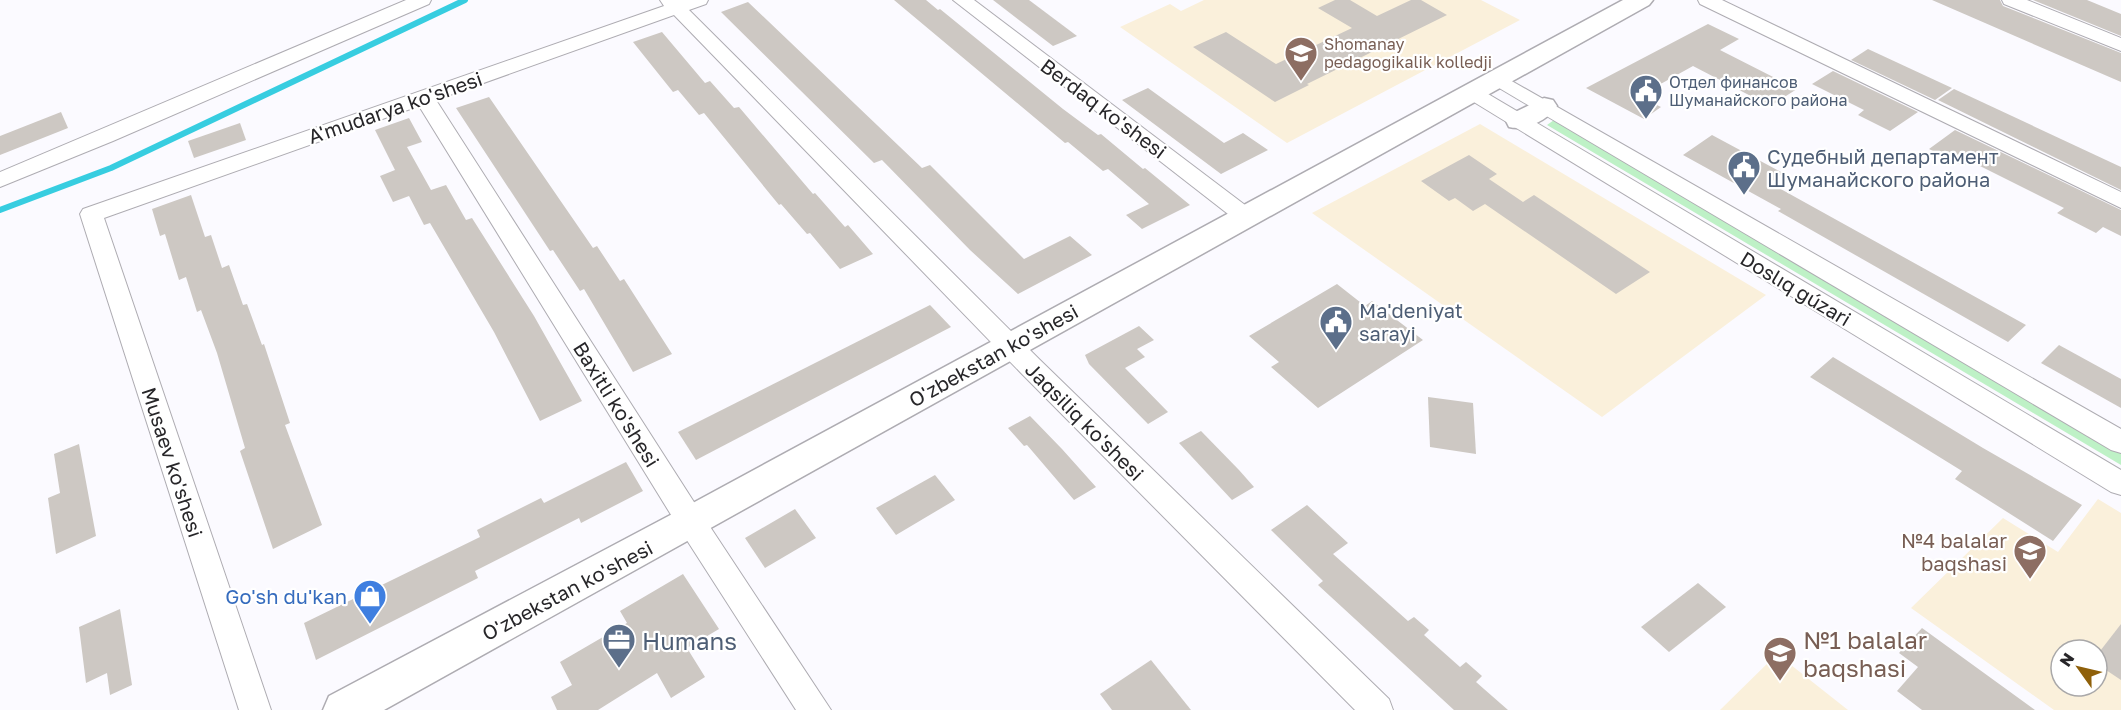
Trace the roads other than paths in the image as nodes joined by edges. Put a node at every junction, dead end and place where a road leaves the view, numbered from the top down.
1 (422, 0) edge
2 (962, 0) edge
3 (1641, 0) edge
4 (1707, 0) edge
5 (2011, 0) edge
6 (681, 3) edge
7 (2121, 45) edge
8 (1483, 85) junction
9 (423, 96) junction
10 (1544, 106) junction
11 (1519, 121) junction
12 (0, 180) edge
13 (2121, 201) edge
14 (91, 214) joint
15 (1245, 216) junction
16 (1010, 345) junction
17 (2121, 442) edge
18 (2121, 484) edge
19 (691, 522) junction
20 (255, 710) edge
21 (344, 710) edge
22 (815, 710) edge
23 (1377, 710) edge

1 - 12 street
2 - 15 street, Berdaq ko'shesi
3 - 8 main road, O'zbekstan ko'shesi
4 - 13 street
5 - 7 street
6 - 9 street, A'mudarya ko'shesi
6 - 16 street, Jaqsiliq ko'shesi
8 - 10 street, Doslıq gúzari
8 - 11 street, Doslıq gúzari
8 - 15 main road, O'zbekstan ko'shesi
9 - 14 street, A'mudarya ko'shesi
9 - 19 street, Baxitli ko'shesi
10 - 11 main road
10 - 17 street, Doslıq gúzari
11 - 18 street, Doslıq gúzari
14 - 20 street, Musaev ko'shesi
15 - 16 main road, O'zbekstan ko'shesi
16 - 19 main road, O'zbekstan ko'shesi
16 - 23 street, Jaqsiliq ko'shesi
19 - 21 main road, O'zbekstan ko'shesi
19 - 22 street, Baxitli ko'shesi

